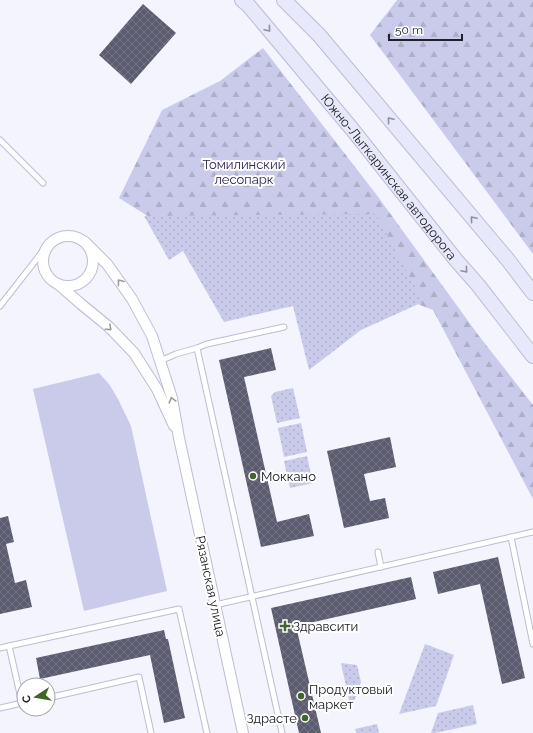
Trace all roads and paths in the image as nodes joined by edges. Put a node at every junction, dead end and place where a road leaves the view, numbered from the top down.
1 (242, 0) edge
2 (284, 0) edge
3 (0, 140) edge
4 (43, 183) dead end
5 (85, 242) junction
6 (46, 247) junction
7 (58, 284) junction
8 (533, 293) edge
9 (0, 306) edge
10 (284, 328) dead end
11 (197, 348) junction
12 (533, 356) edge
13 (160, 361) junction
14 (179, 438) junction
15 (533, 532) edge
16 (511, 537) junction
17 (378, 552) dead end
18 (381, 567) junction
19 (251, 597) junction
20 (215, 605) junction
21 (533, 644) edge
22 (9, 646) junction
23 (0, 648) edge
24 (17, 677) edge
25 (56, 696) edge
26 (16, 705) edge
27 (0, 708) edge
28 (151, 733) edge
29 (207, 733) edge
30 (243, 733) edge
31 (282, 733) edge

1 -> 12 main road, Южно-Лыткаринская автодорога
8 -> 2 main road
3 - 4 lane
5 - 6 street
5 - 7 street
13 -> 5 street, Рязанская улица
6 - 7 street
6 - 9 lane
7 -> 14 street, Рязанская улица
10 - 11 lane
11 - 13 lane
11 - 19 lane
14 -> 13 street, Рязанская улица
14 - 20 street, Рязанская улица
15 - 16 lane
16 - 18 lane
16 - 21 lane
17 - 18 lane
18 - 19 lane
19 - 20 lane
19 - 31 lane
20 - 30 street, Рязанская улица
22 - 23 lane
22 - 24 lane
22 - 29 lane
25 - 28 lane
26 - 27 lane

